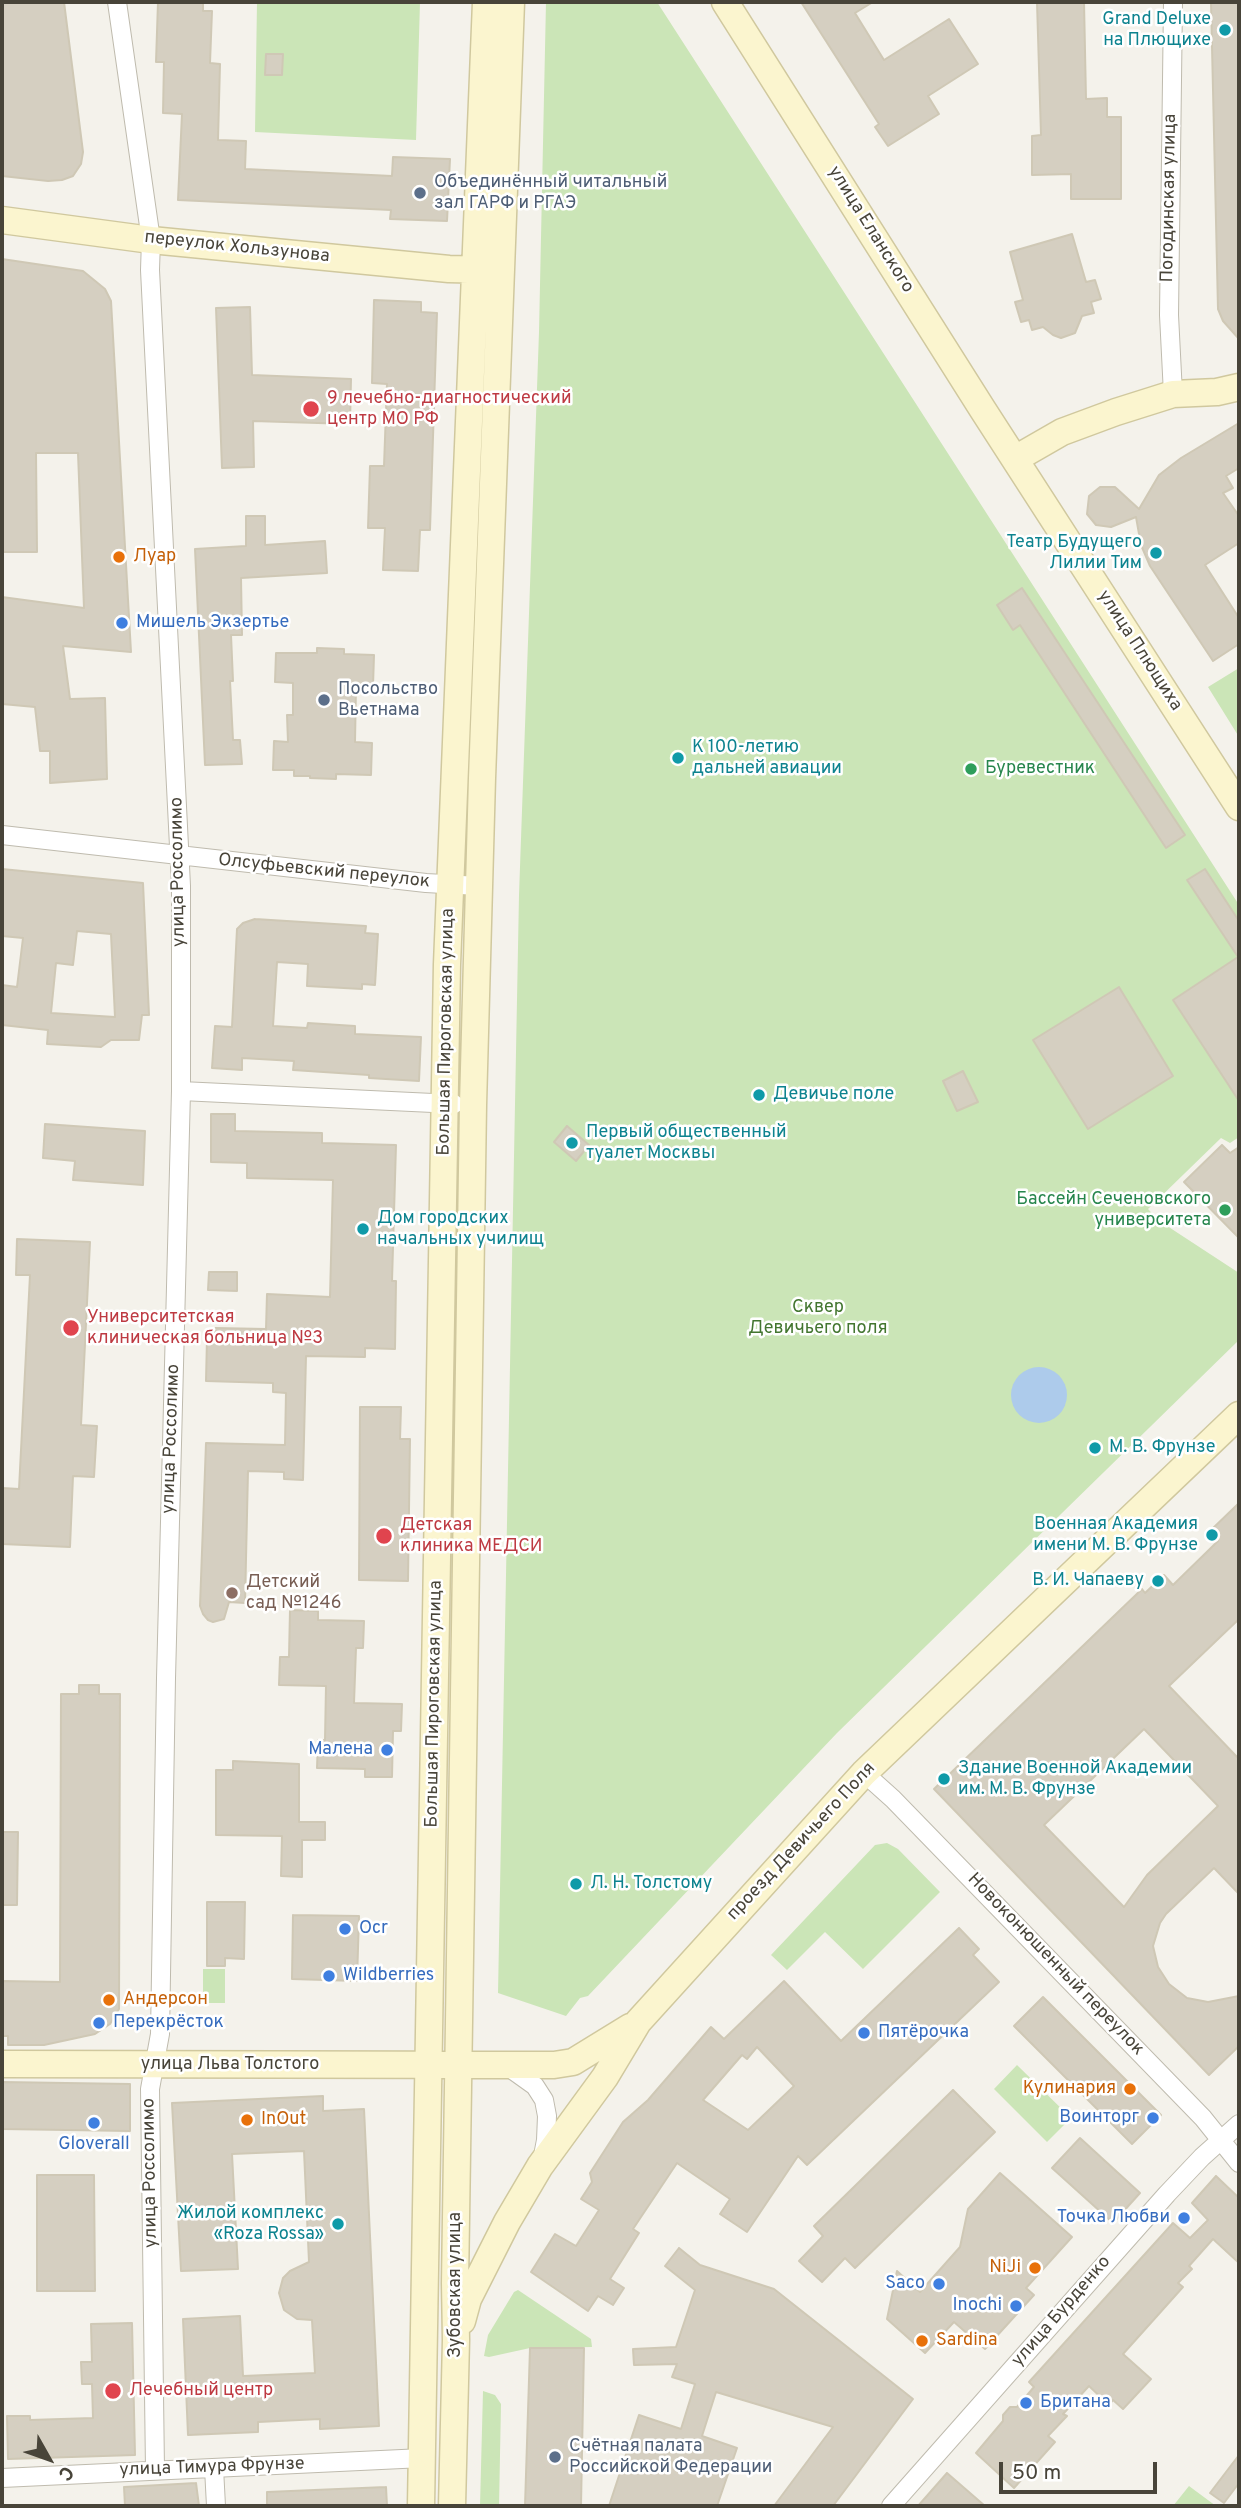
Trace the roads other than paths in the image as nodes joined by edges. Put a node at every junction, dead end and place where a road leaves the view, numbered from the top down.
1 (117, 2) edge
2 (485, 2) edge
3 (511, 2) edge
4 (724, 2) edge
5 (1173, 2) edge
6 (2, 220) edge
7 (151, 240) junction
8 (473, 270) junction
9 (502, 271) junction
10 (1239, 387) edge
11 (1173, 394) junction
12 (1015, 460) junction
13 (1239, 807) edge
14 (2, 835) edge
15 (180, 856) junction
16 (450, 885) junction
17 (479, 886) junction
18 (181, 1091) junction
19 (445, 1104) junction
20 (473, 1105) junction
21 (1239, 1415) edge
22 (864, 1773) junction
23 (638, 2022) junction
24 (428, 2063) junction
25 (459, 2063) junction
26 (2, 2064) edge
27 (156, 2064) junction
28 (505, 2064) junction
29 (1239, 2124) edge
30 (1220, 2140) junction
31 (1239, 2163) edge
32 (540, 2166) junction
33 (456, 2340) junction
34 (423, 2458) junction
35 (215, 2468) junction
36 (155, 2470) junction
37 (2, 2478) edge
38 (216, 2506) edge
39 (421, 2506) edge
40 (452, 2506) edge
41 (891, 2506) edge

1 - 7 street, улица Россолимо
2 - 8 main road, Большая Пироговская улица
3 - 9 main road, Большая Пироговская улица
4 - 12 main road, улица Еланского
5 - 11 street, Погодинская улица
6 - 7 main road, переулок Хользунова
7 - 8 main road, переулок Хользунова
7 - 15 street, улица Россолимо
8 - 9 main road, переулок Хользунова
8 - 16 main road, Большая Пироговская улица
9 - 17 main road, Большая Пироговская улица
10 - 11 main road
11 - 12 main road
12 - 13 main road, улица Плющиха
14 - 15 street, Олсуфьевский переулок
15 - 16 street, Олсуфьевский переулок
15 - 18 street, улица Россолимо
16 - 17 street, Олсуфьевский переулок
16 - 19 main road, Большая Пироговская улица
17 - 20 main road, Большая Пироговская улица
18 - 19 street
18 - 27 street, улица Россолимо
19 - 20 street
19 - 24 main road, Большая Пироговская улица
20 - 25 main road, Большая Пироговская улица
21 - 22 main road, проезд Девичьего Поля
22 - 23 main road, проезд Девичьего Поля
22 - 30 street, Новоконюшенный переулок
23 - 28 main road, улица Льва Толстого
23 - 32 main road, проезд Девичьего Поля
24 - 25 main road, улица Льва Толстого
24 - 27 main road, улица Льва Толстого
24 - 34 main road, Зубовская улица
25 - 28 main road, улица Льва Толстого
25 - 33 main road, Зубовская улица
26 - 27 main road, улица Льва Толстого
27 - 36 street, улица Россолимо
28 - 32 street
29 - 30 street, улица Бурденко
30 - 31 street, Новоконюшенный переулок
30 - 41 street, улица Бурденко
32 - 33 main road, проезд Девичьего Поля
33 - 40 main road, Зубовская улица
34 - 35 street, улица Тимура Фрунзе
34 - 39 main road, Зубовская улица
35 - 36 street, улица Тимура Фрунзе
35 - 38 street
36 - 37 street, улица Тимура Фрунзе

